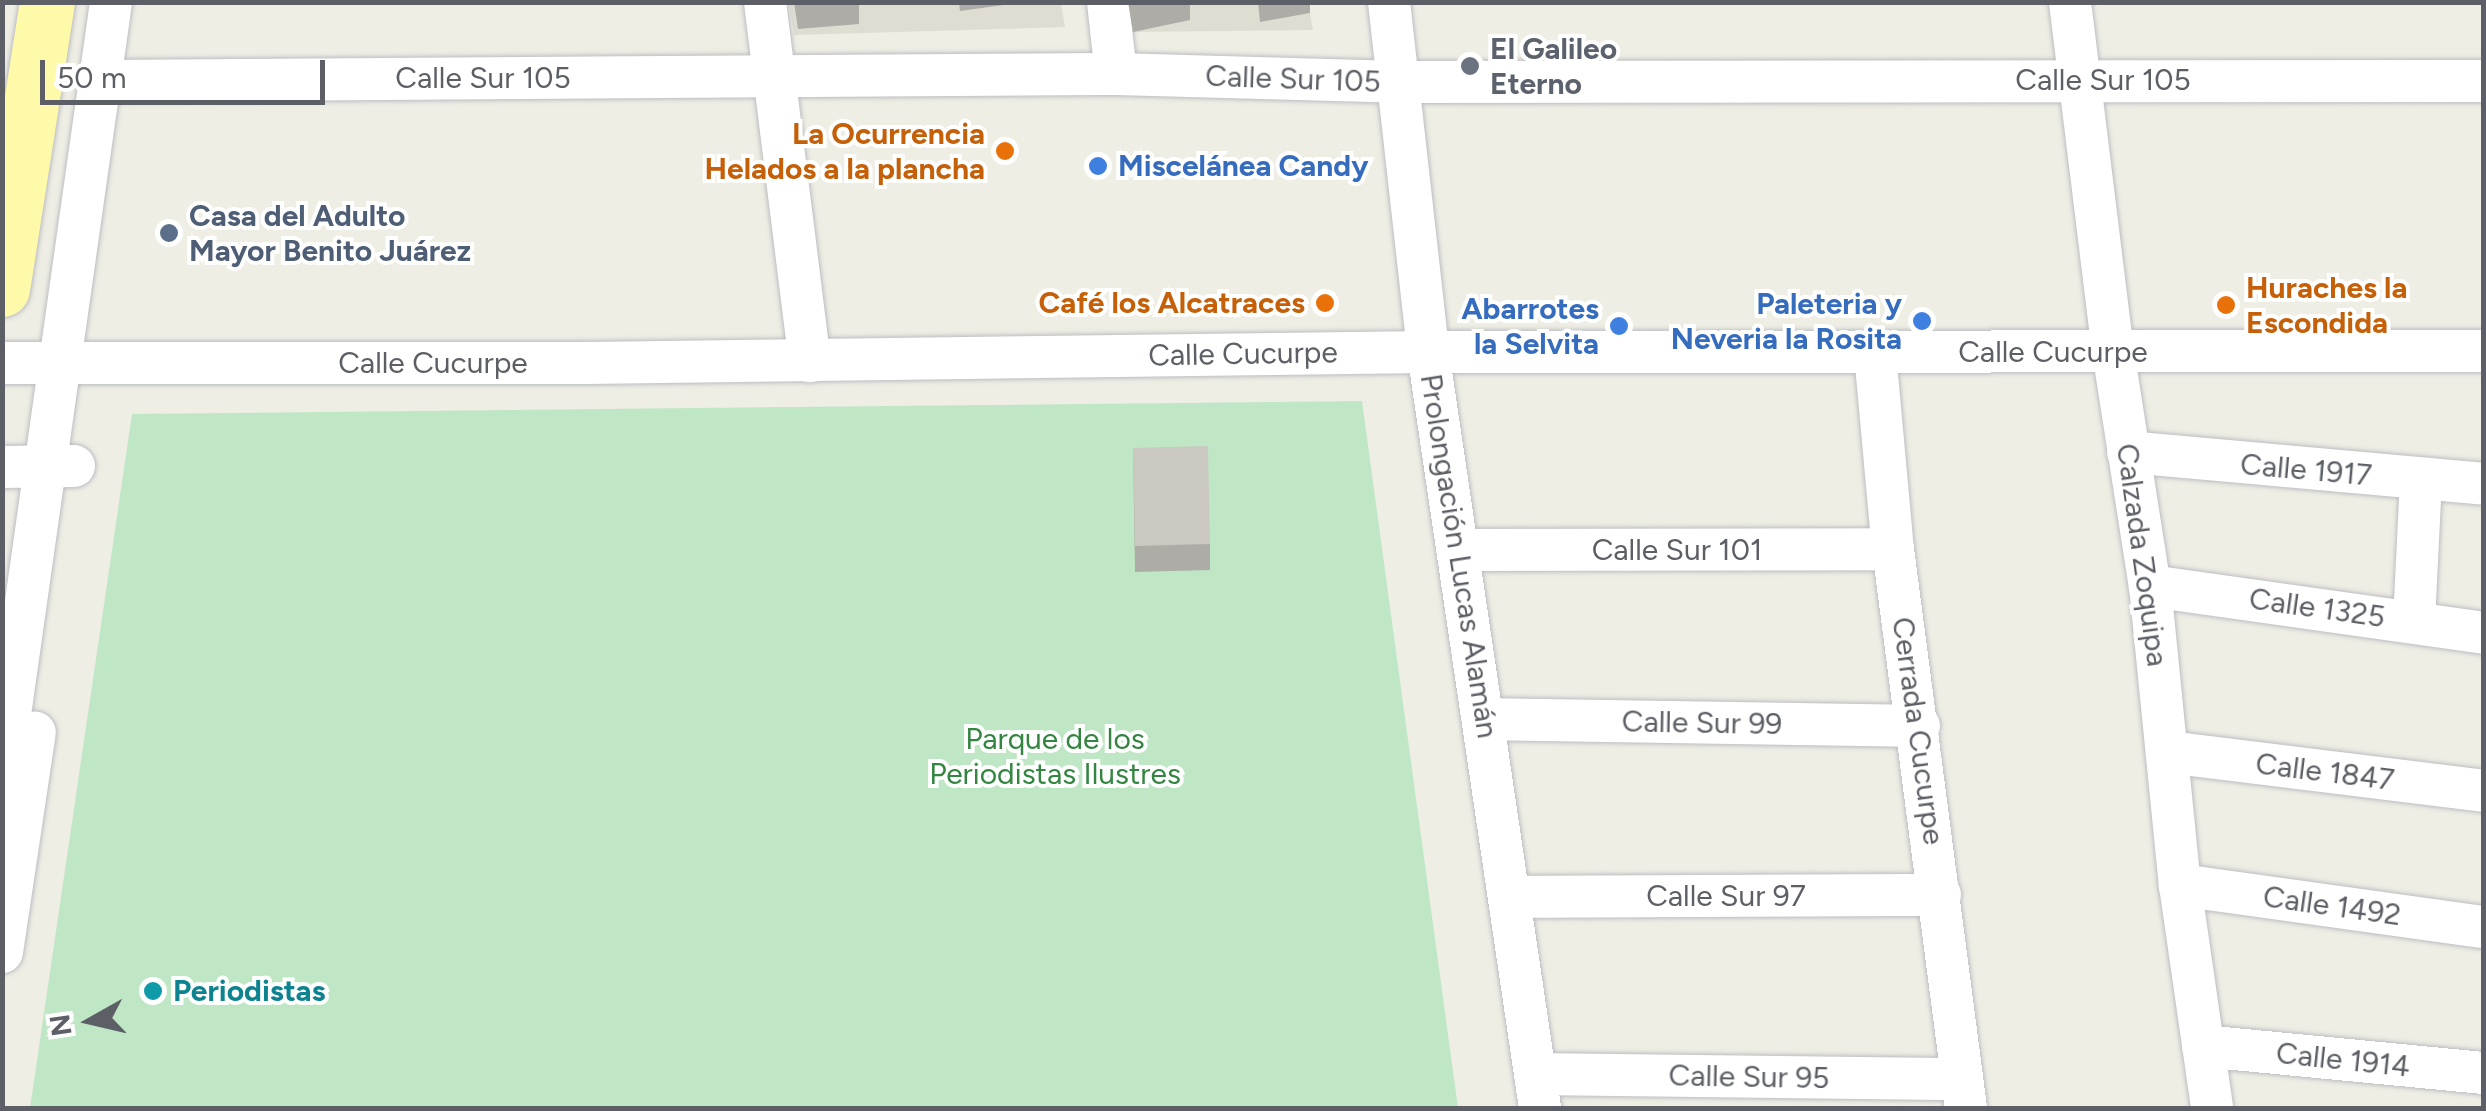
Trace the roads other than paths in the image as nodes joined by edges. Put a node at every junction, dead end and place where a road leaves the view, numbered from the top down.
1 (47, 2) edge
2 (111, 2) edge
3 (765, 2) edge
4 (1108, 2) edge
5 (1389, 2) edge
6 (2070, 2) edge
7 (1116, 74) junction
8 (775, 75) junction
9 (2078, 80) junction
10 (103, 81) junction
11 (2484, 81) edge
12 (1398, 82) junction
13 (2, 289) edge
14 (2484, 350) edge
15 (2114, 351) junction
16 (1428, 352) junction
17 (1876, 353) junction
18 (810, 361) junction
19 (2, 362) edge
20 (64, 363) junction
21 (2128, 452) junction
22 (2, 466) edge
23 (60, 467) junction
24 (2421, 480) junction
25 (2484, 484) edge
26 (1894, 549) junction
27 (1460, 550) junction
28 (2150, 586) junction
29 (2414, 622) junction
30 (2484, 633) edge
31 (1484, 719) junction
32 (1919, 726) junction
33 (2167, 752) junction
34 (2, 771) edge
35 (2484, 791) edge
36 (2180, 885) junction
37 (1940, 895) junction
38 (1512, 897) junction
39 (2484, 927) edge
40 (2, 952) edge
41 (2203, 1046) junction
42 (2484, 1074) edge
43 (1538, 1092) edge
44 (1964, 1094) edge
45 (2212, 1108) edge

1 - 13 main road
2 - 10 street
3 - 8 street
4 - 7 street
5 - 12 street, Prolongación Lucas Alamán
6 - 9 street, Calzada Zoquipa
7 - 8 street, Calle Sur 105
7 - 12 street, Calle Sur 105
8 - 10 street, Calle Sur 105
8 - 18 street
9 - 11 street, Calle Sur 105
9 - 12 street, Calle Sur 105
9 - 15 street, Calzada Zoquipa
10 - 20 street
12 - 16 street, Prolongación Lucas Alamán
14 - 15 street, Calle Cucurpe
15 - 17 street, Calle Cucurpe
15 - 21 street, Calzada Zoquipa
16 - 17 street, Calle Cucurpe
16 - 18 street, Calle Cucurpe
16 - 27 street, Prolongación Lucas Alamán
17 - 26 street, Cerrada Cucurpe
18 - 20 street, Calle Cucurpe
19 - 20 street, Calle Cucurpe
20 - 23 street
21 - 24 street, Calle 1917
21 - 28 street, Calzada Zoquipa
22 - 23 street
23 - 34 street
23 - 40 street
24 - 25 street, Calle 1917
24 - 29 street
26 - 27 street, Calle Sur 101
26 - 32 street, Cerrada Cucurpe
27 - 31 street, Prolongación Lucas Alamán
28 - 29 street, Calle 1325
28 - 33 street, Calzada Zoquipa
29 - 30 street, Calle 1325
31 - 32 street, Calle Sur 99
31 - 38 street, Prolongación Lucas Alamán
32 - 37 street, Cerrada Cucurpe
33 - 35 street, Calle 1847
33 - 36 street, Calzada Zoquipa
36 - 39 street, Calle 1492
36 - 41 street, Calzada Zoquipa
37 - 38 street, Calle Sur 97
37 - 44 street, Cerrada Cucurpe
38 - 43 street, Prolongación Lucas Alamán
41 - 42 street, Calle 1914
41 - 45 street, Calzada Zoquipa
43 - 44 street, Calle Sur 95

